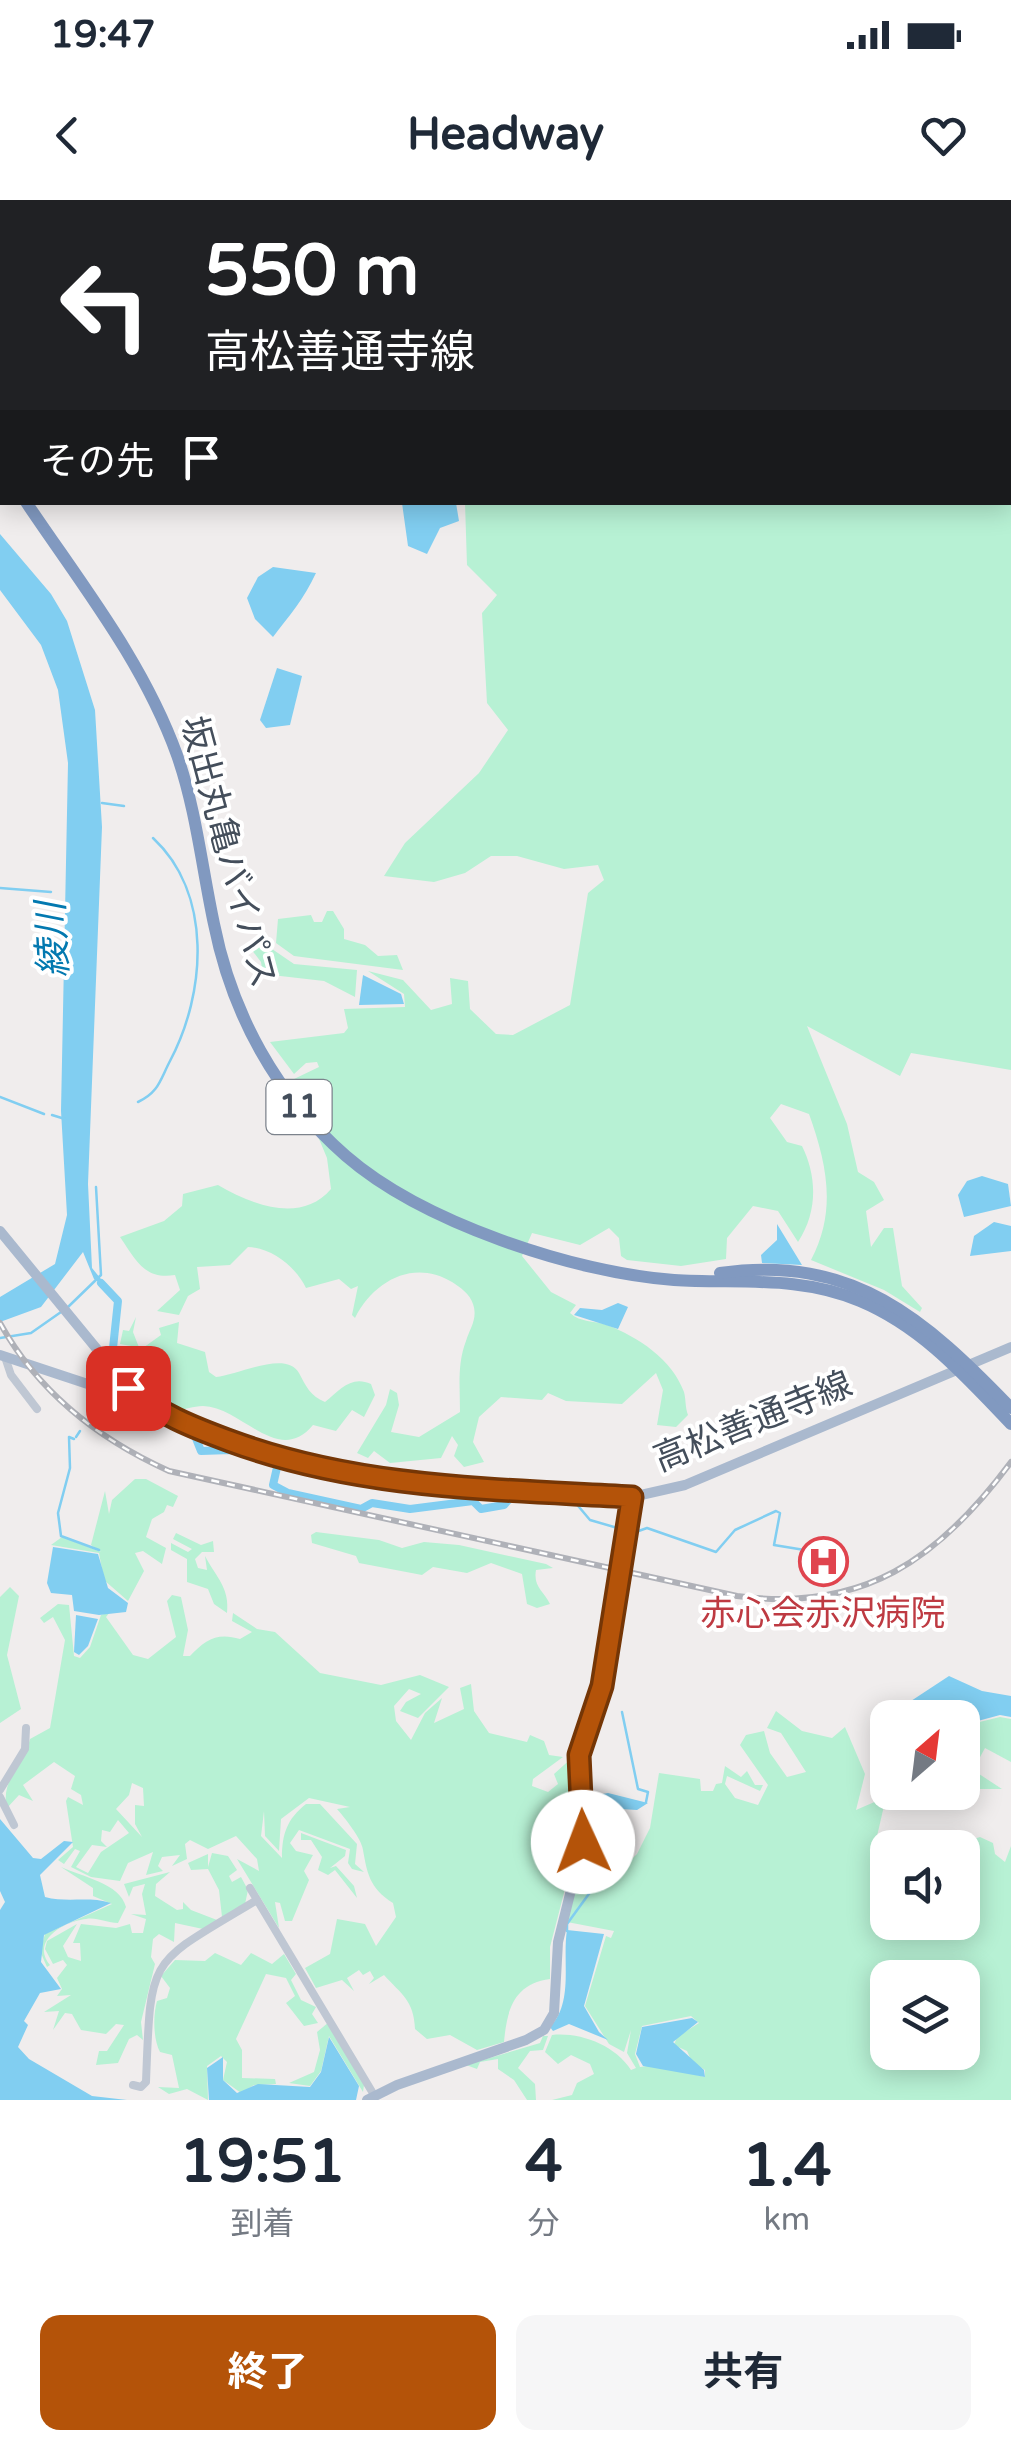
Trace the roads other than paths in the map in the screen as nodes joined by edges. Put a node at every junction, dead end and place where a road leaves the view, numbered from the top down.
1 (32, 505) edge
2 (0, 1231) edge
3 (702, 1278) junction
4 (1011, 1347) edge
5 (3, 1356) edge
6 (960, 1368) junction
7 (126, 1392) junction
8 (37, 1409) dead end
9 (1007, 1411) edge
10 (1011, 1424) edge
11 (1011, 1431) edge
12 (632, 1497) junction
13 (26, 1728) dead end
14 (0, 1793) edge
15 (14, 1825) dead end
16 (250, 1888) dead end
17 (257, 1900) junction
18 (134, 2085) dead end
19 (371, 2098) edge

1 - 3 highway, 坂出丸亀バイパス / 11
2 - 7 main road, 高松善通寺線
3 - 6 highway, 坂出丸亀バイパス / 11
3 - 6 highway
4 - 6 main road, 高松善通寺線
5 - 7 main road
5 - 8 street
6 - 9 highway, 11
6 - 10 highway, 11
6 - 12 main road, 高松善通寺線
7 - 12 main road, 高松善通寺線
9 - 11 highway, 11
12 - 19 main road
13 - 14 street
14 - 15 street
16 - 17 street
17 - 18 street
17 - 19 street

